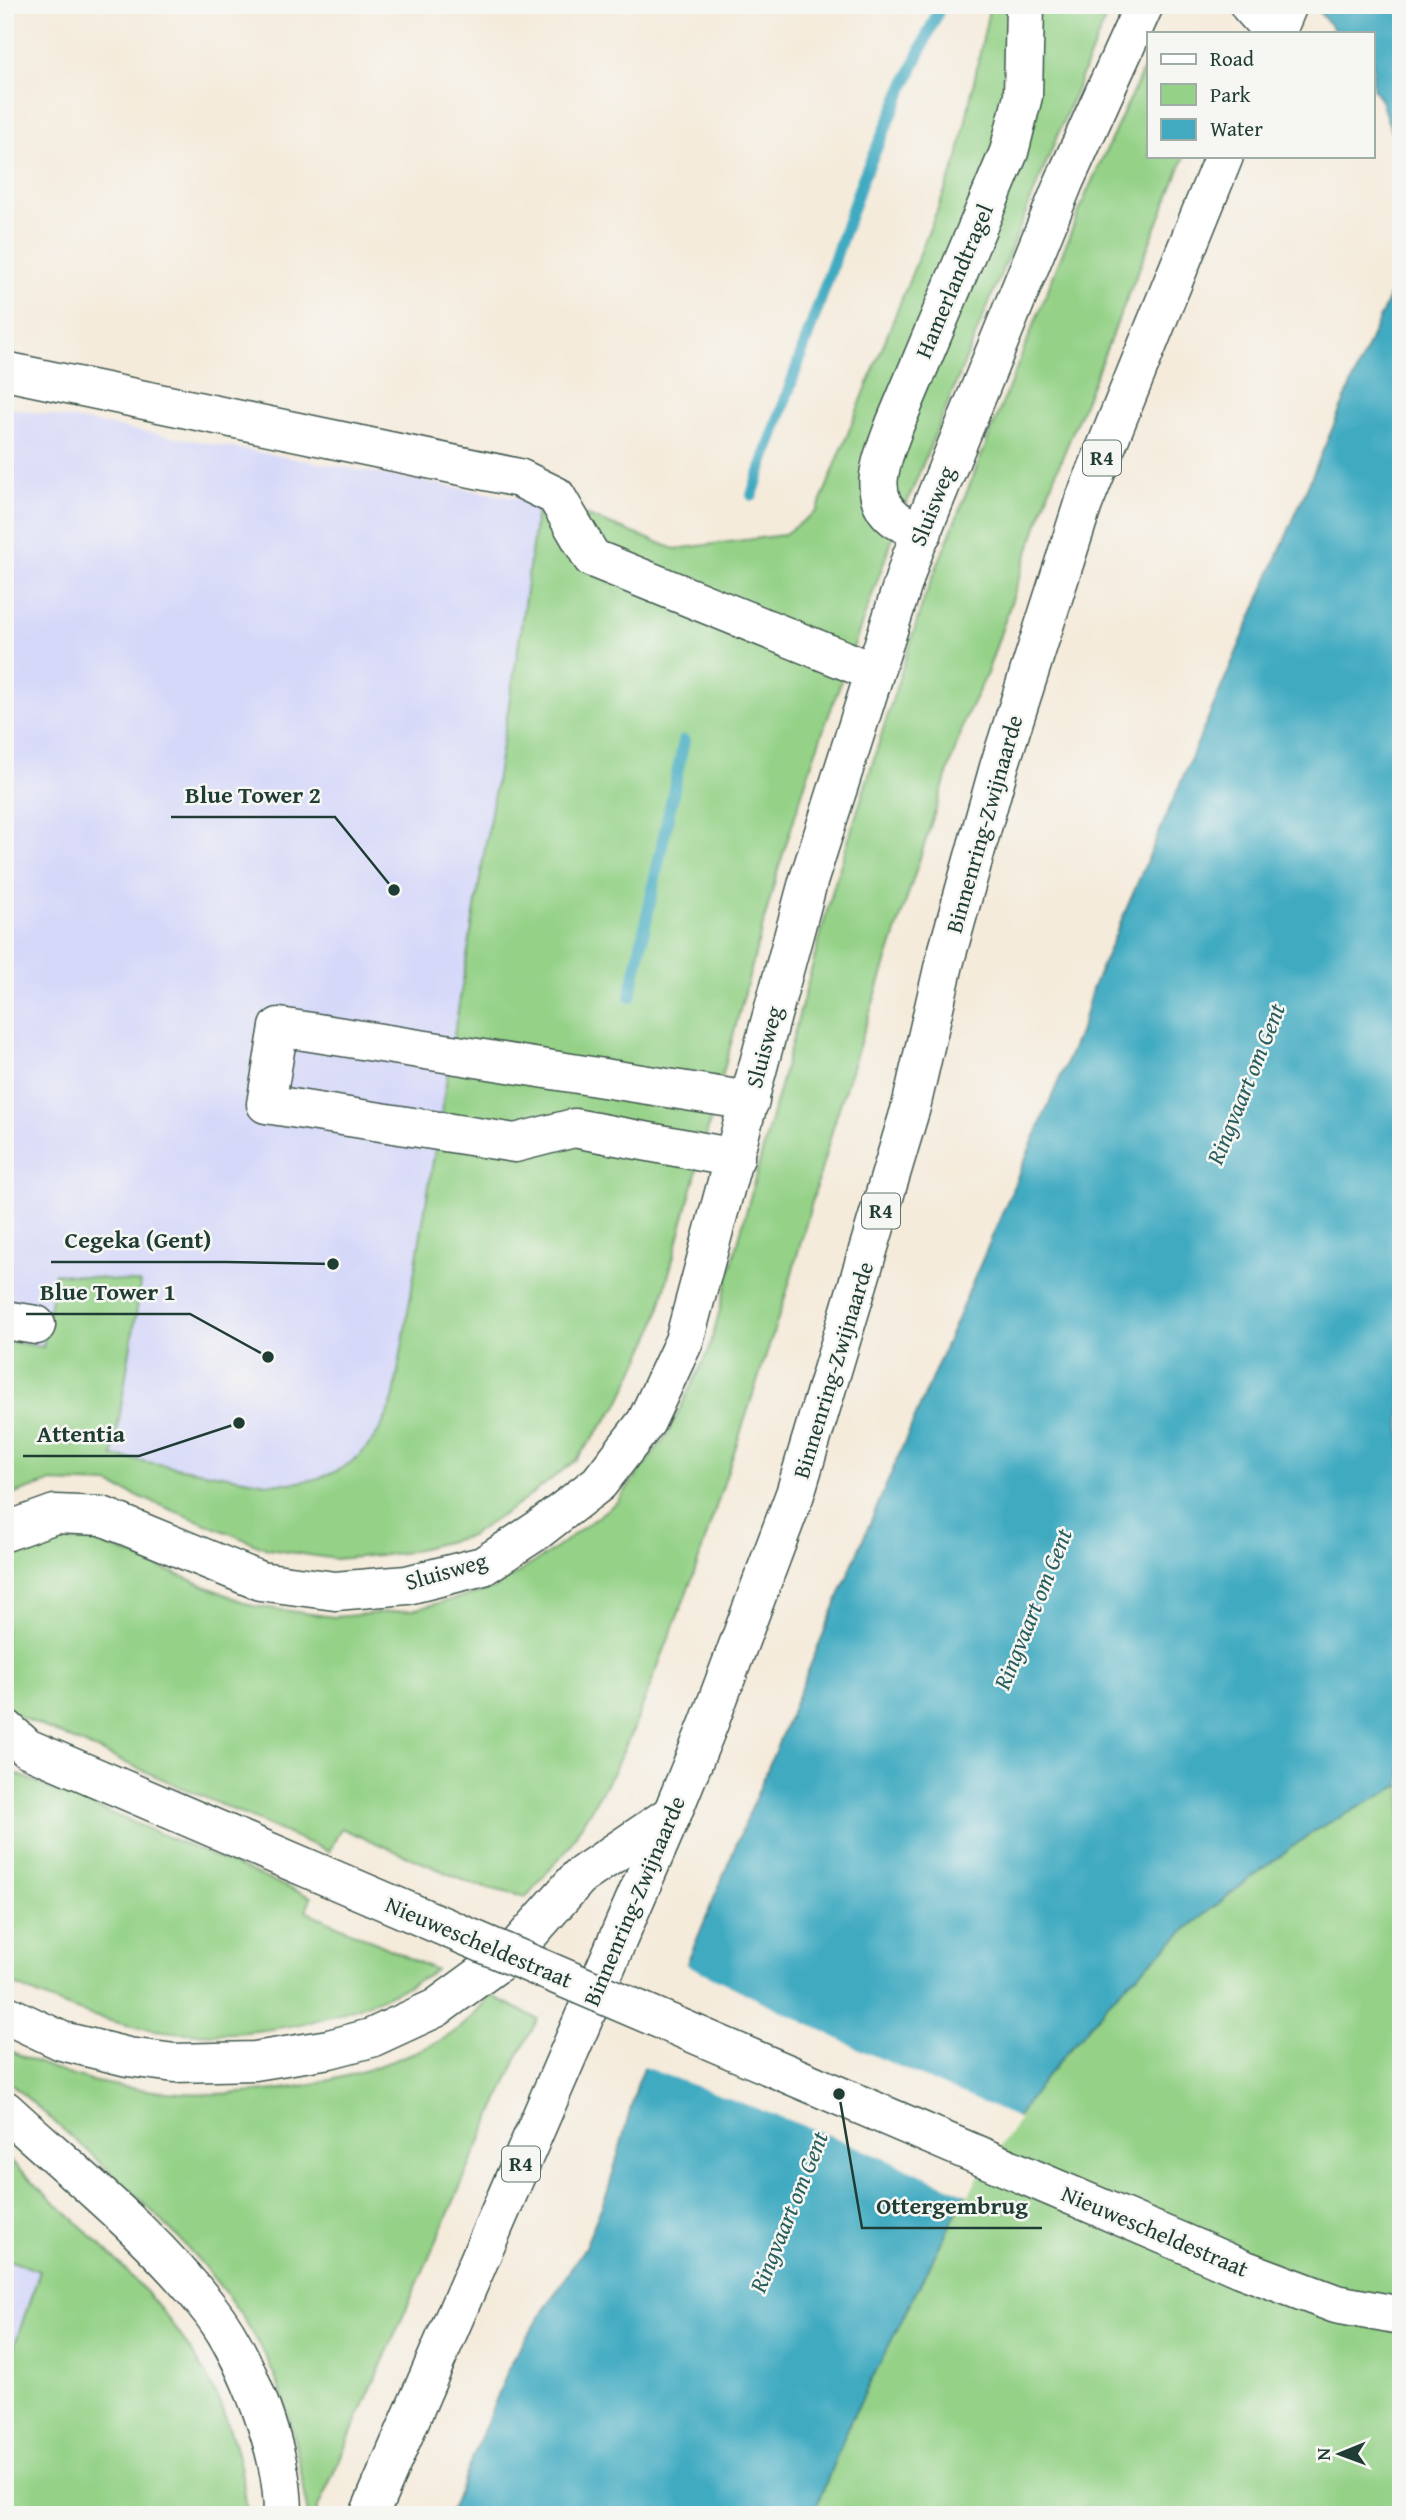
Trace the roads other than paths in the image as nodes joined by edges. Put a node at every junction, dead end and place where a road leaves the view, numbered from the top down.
1 (1025, 5) edge
2 (1144, 5) edge
3 (1249, 5) edge
4 (1288, 5) edge
5 (1274, 32) edge
6 (1275, 32) edge
7 (1223, 158) edge
8 (5, 371) edge
9 (923, 532) junction
10 (874, 671) junction
11 (750, 1101) junction
12 (734, 1158) junction
13 (5, 1532) edge
14 (13, 1740) edge
15 (673, 1814) junction
16 (5, 2014) edge
17 (5, 2110) edge
18 (1401, 2316) edge
19 (283, 2515) edge
20 (369, 2515) edge

1 - 9 main road, Hamerlandtragel
2 - 9 main road, Sluisweg
3 - 5 main road
4 - 6 main road
7 - 15 main road, Binnenring-Zwijnaarde / R4
8 - 10 main road
9 - 10 main road, Sluisweg
10 - 11 main road, Sluisweg
11 - 12 main road, Sluisweg
11 - 12 main road
12 - 13 main road, Sluisweg
14 - 18 main road, Nieuwescheldestraat, bridge
15 - 16 main road
15 - 20 main road, Binnenring-Zwijnaarde / R4
17 - 19 main road

